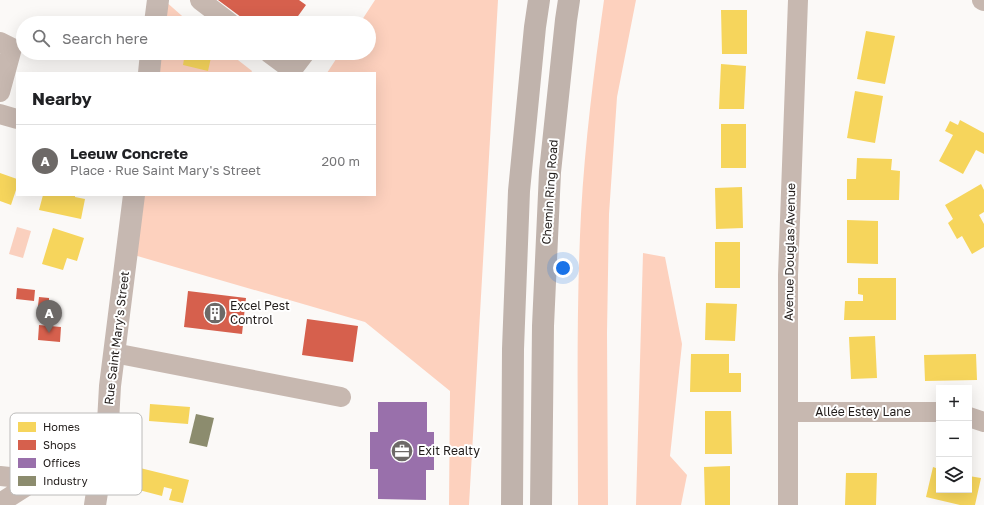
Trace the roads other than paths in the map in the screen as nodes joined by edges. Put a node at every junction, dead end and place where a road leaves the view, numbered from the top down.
1 (158, 0) edge
2 (200, 0) edge
3 (539, 0) edge
4 (569, 0) edge
5 (798, 0) edge
6 (156, 16) edge
7 (221, 16) edge
8 (0, 42) edge
9 (150, 60) edge
10 (278, 60) edge
11 (300, 60) edge
12 (149, 72) edge
13 (0, 92) edge
14 (0, 114) edge
15 (16, 119) edge
16 (134, 196) edge
17 (114, 353) junction
18 (341, 397) dead end
19 (788, 412) junction
20 (936, 412) edge
21 (109, 413) edge
22 (972, 418) edge
23 (984, 422) edge
24 (0, 476) edge
25 (10, 477) edge
26 (11, 495) edge
27 (0, 502) edge
28 (512, 505) edge
29 (541, 505) edge
30 (788, 505) edge

1 - 6 main road
2 - 7 street
3 - 28 highway
4 - 29 highway, Chemin Ring Road
5 - 19 street, Avenue Douglas Avenue
8 - 13 street
9 - 12 main road
10 - 11 street
14 - 15 street
16 - 17 main road, Rue Saint Mary's Street
17 - 18 street
17 - 21 main road, Rue Saint Mary's Street
19 - 20 street, Allée Estey Lane
19 - 30 street, Avenue Douglas Avenue
22 - 23 street
24 - 25 street
26 - 27 street

